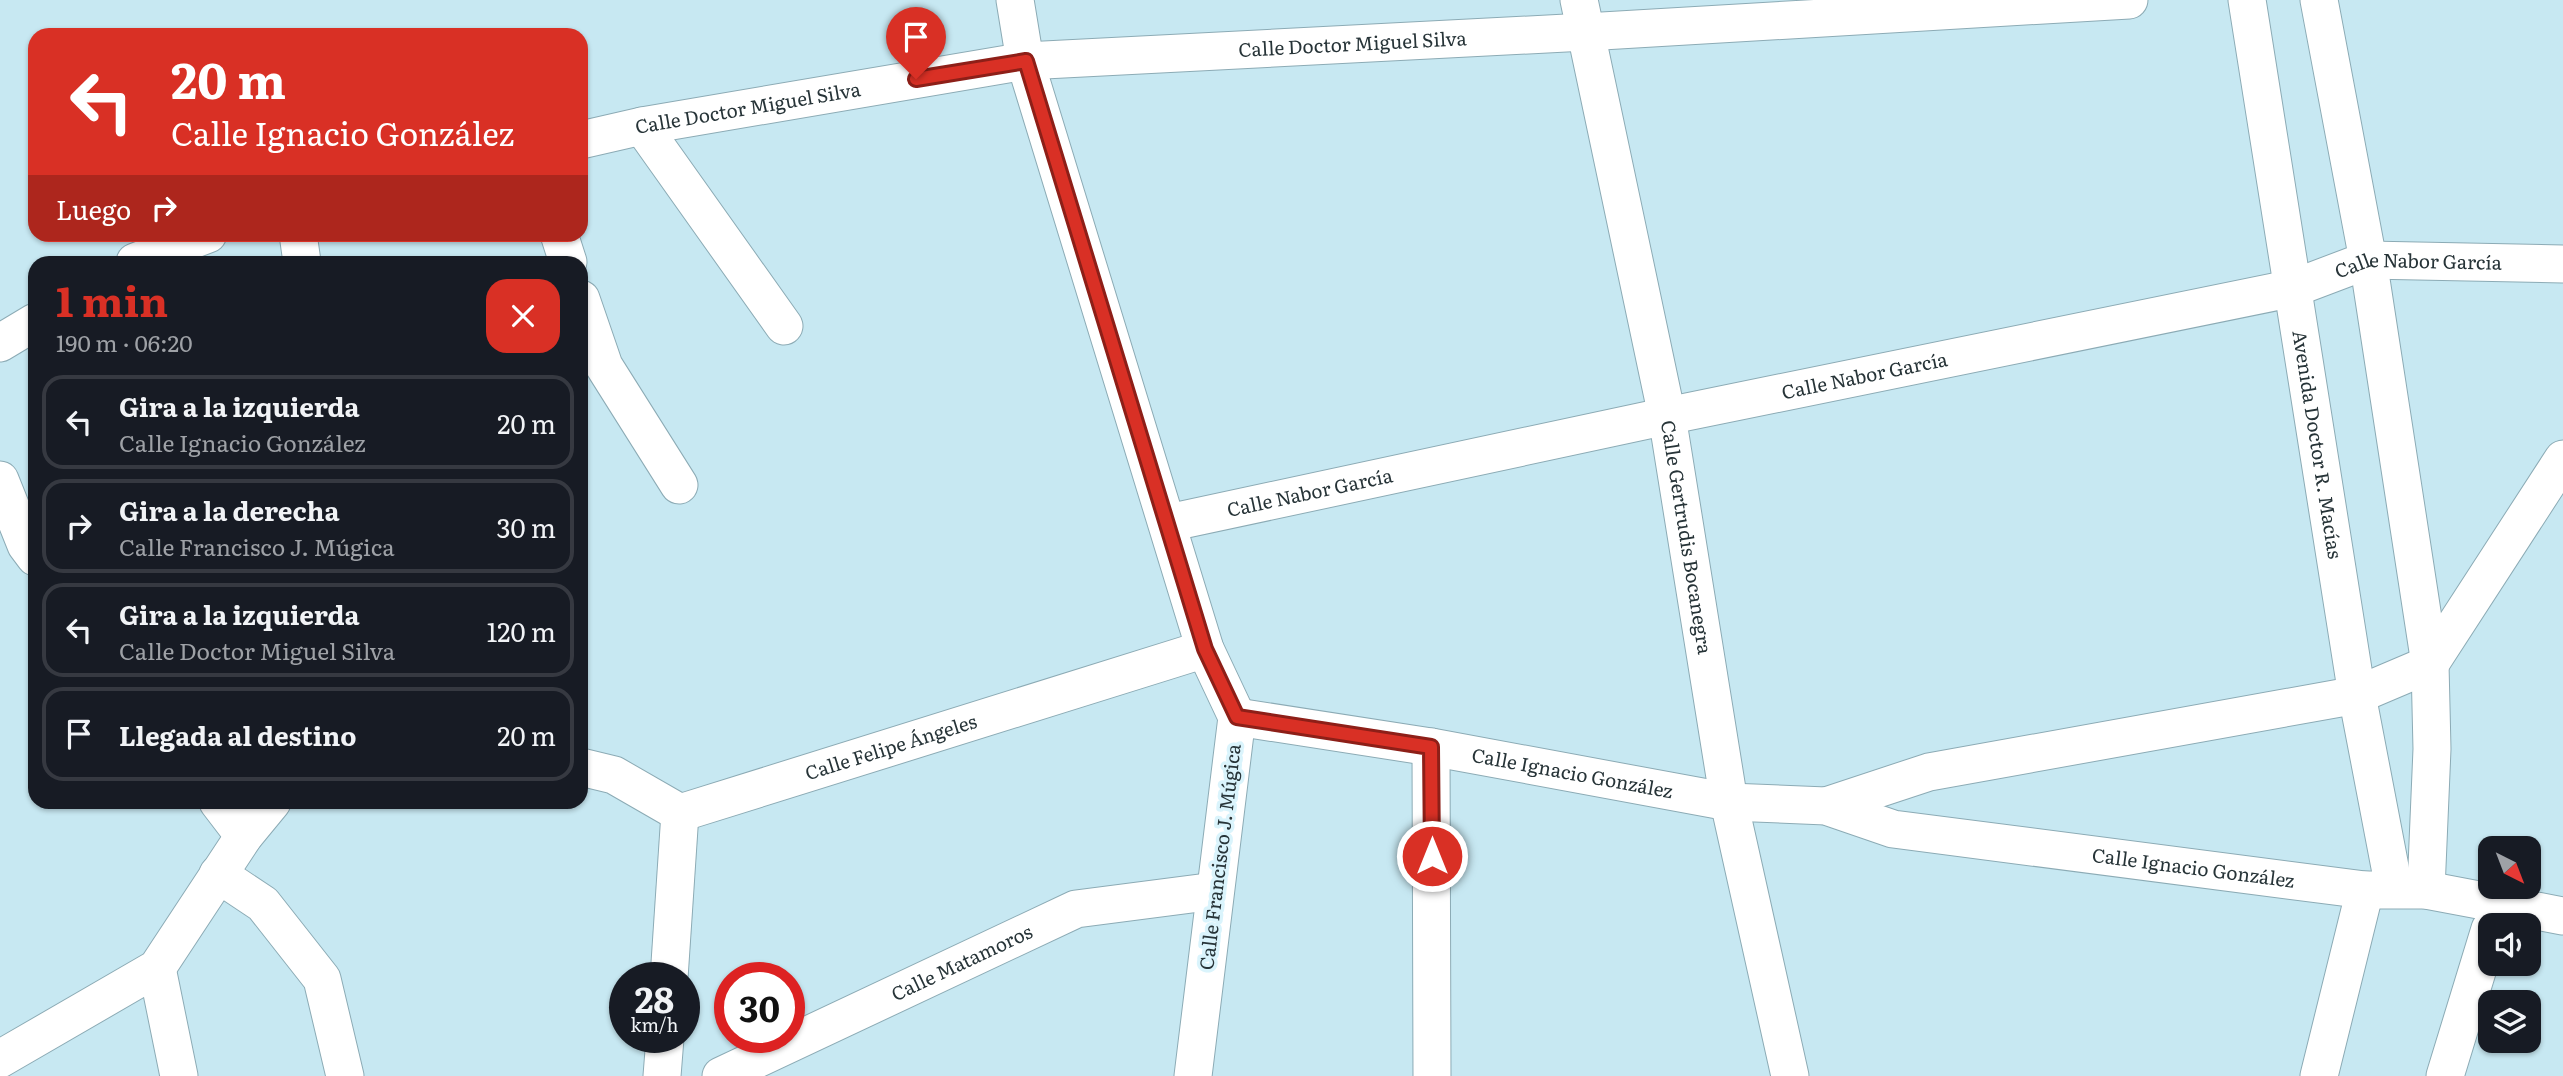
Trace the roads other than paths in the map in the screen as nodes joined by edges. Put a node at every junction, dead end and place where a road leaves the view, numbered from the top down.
1 (1015, 0) edge
2 (2129, 0) edge
3 (2247, 0) edge
4 (2319, 0) edge
5 (1582, 16) edge
6 (1026, 61) junction
7 (642, 126) junction
8 (588, 138) edge
9 (187, 242) edge
10 (151, 256) edge
11 (2368, 260) junction
12 (2563, 264) edge
13 (2294, 288) junction
14 (588, 319) edge
15 (28, 326) edge
16 (784, 326) dead end
17 (0, 343) edge
18 (1667, 415) junction
19 (2563, 459) edge
20 (0, 480) edge
21 (679, 485) dead end
22 (1168, 523) junction
23 (28, 548) edge
24 (1205, 649) junction
25 (2430, 664) junction
26 (2357, 695) junction
27 (1237, 717) junction
28 (1431, 747) junction
29 (588, 769) edge
30 (1729, 802) junction
31 (1826, 806) junction
32 (223, 809) edge
33 (266, 809) edge
34 (680, 813) junction
35 (244, 836) junction
36 (218, 874) junction
37 (2395, 890) junction
38 (1215, 891) junction
39 (2478, 915) edge
40 (2563, 916) edge
41 (2541, 917) edge
42 (670, 962) edge
43 (157, 968) junction
44 (2478, 969) edge
45 (664, 1053) edge
46 (0, 1059) edge
47 (179, 1076) edge
48 (345, 1076) edge
49 (662, 1076) edge
50 (721, 1076) edge
51 (1193, 1076) edge
52 (1432, 1076) edge
53 (1790, 1076) edge
54 (2319, 1076) edge
55 (2445, 1076) edge

1 - 6 street, Calle Francisco J. Múgica
2 - 5 street, Calle Doctor Miguel Silva
3 - 13 street, Avenida Doctor R. Macías
4 - 11 street
5 - 6 street, Calle Doctor Miguel Silva
5 - 18 street, Calle Gertrudis Bocanegra
6 - 7 street, Calle Doctor Miguel Silva
6 - 22 street, Calle Francisco J. Múgica
7 - 8 street, Calle Doctor Miguel Silva
7 - 16 street
9 - 10 street
11 - 12 street, Calle Nabor García
11 - 13 street, Calle Nabor García
11 - 25 street
13 - 18 street, Calle Nabor García
13 - 26 street, Avenida Doctor R. Macías
14 - 21 street
15 - 17 street
18 - 22 street, Calle Nabor García
18 - 30 street, Calle Gertrudis Bocanegra
19 - 25 street
20 - 23 street
22 - 24 street, Calle Francisco J. Múgica
24 - 27 street, Calle Francisco J. Múgica
24 - 34 street, Calle Felipe Ángeles
25 - 26 street, Calle Ignacio González
25 - 37 street
26 - 31 street, Calle Ignacio González
26 - 37 street, Avenida Doctor R. Macías
27 - 28 street, Calle Ignacio González
27 - 38 street, Calle Francisco J. Múgica
28 - 30 street, Calle Ignacio González
28 - 52 street
29 - 34 street
30 - 31 street, Calle Ignacio González
30 - 53 street, Calle Gertrudis Bocanegra
31 - 37 street, Calle Ignacio González
32 - 35 street
33 - 35 street
34 - 42 street
35 - 36 street
36 - 43 street
36 - 48 street
37 - 39 street, Calle Ignacio González
37 - 54 street
38 - 50 street, Calle Matamoros
38 - 51 street, Calle Francisco J. Múgica
40 - 41 street, Calle Ignacio González
43 - 46 street
43 - 47 street
44 - 55 street
45 - 49 street

